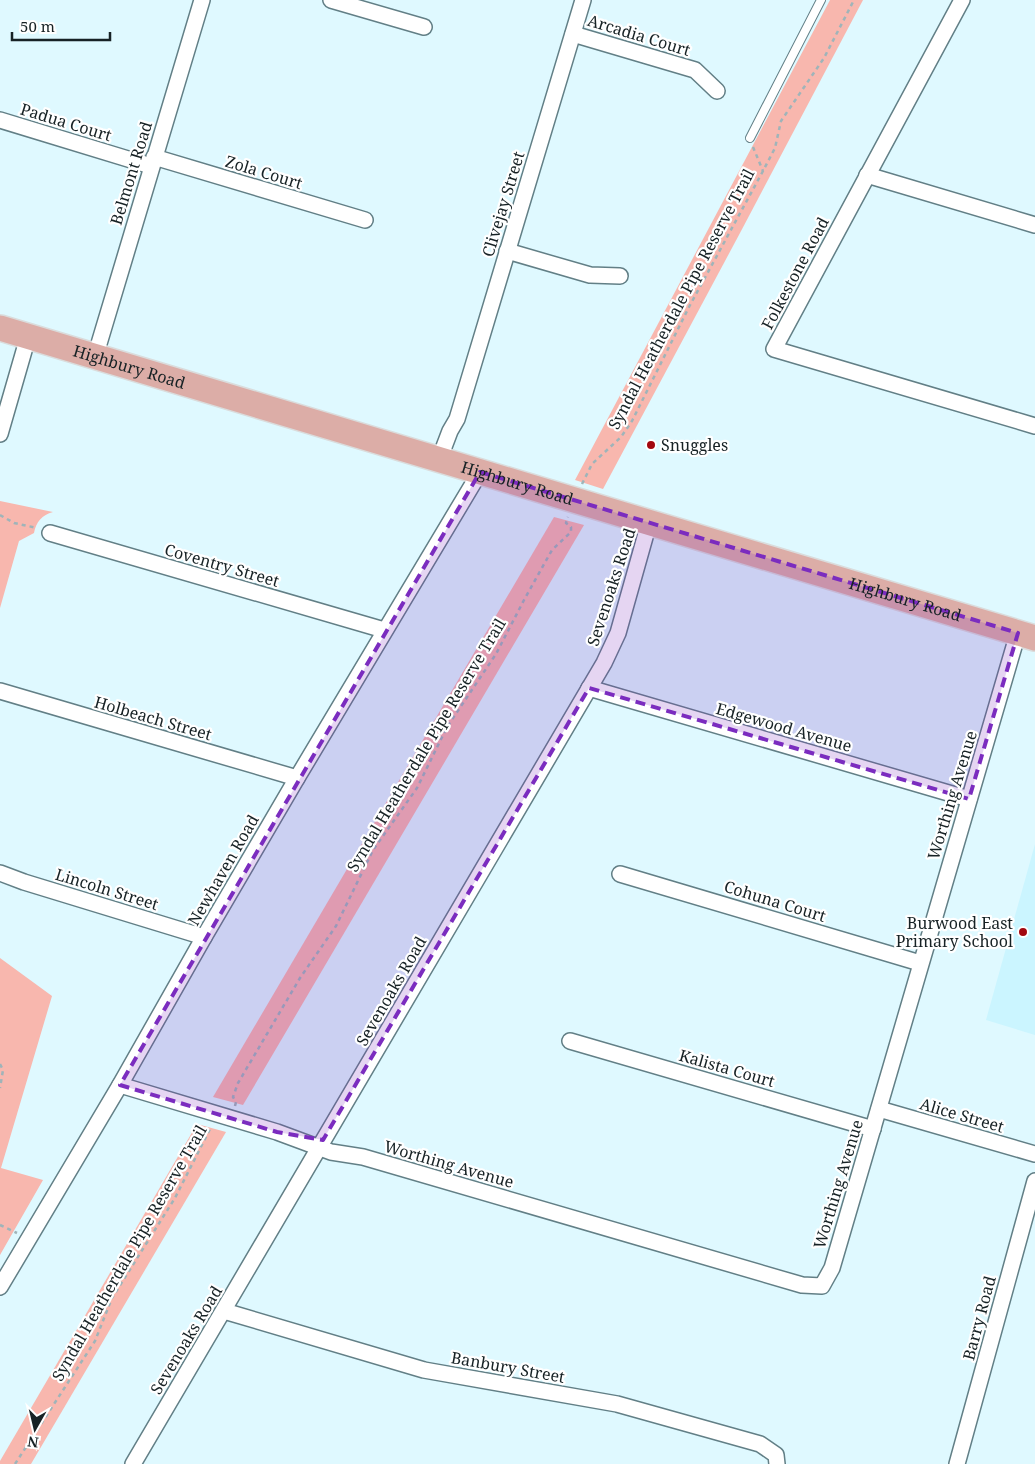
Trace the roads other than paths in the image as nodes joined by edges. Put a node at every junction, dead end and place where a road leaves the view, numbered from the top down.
1 (202, 0) edge
2 (331, 0) edge
3 (583, 0) edge
4 (821, 0) edge
5 (962, 0) edge
6 (424, 27) dead end
7 (573, 34) junction
8 (717, 91) dead end
9 (0, 120) edge
10 (750, 138) road end
11 (153, 162) junction
12 (867, 175) junction
13 (365, 220) dead end
14 (1035, 225) edge
15 (507, 251) junction
16 (620, 276) dead end
17 (0, 328) edge
18 (28, 337) junction
19 (95, 357) junction
20 (1035, 426) edge
21 (0, 434) edge
22 (445, 462) junction
23 (480, 472) junction
24 (649, 523) junction
25 (43, 530) road end
26 (384, 630) junction
27 (1027, 635) edge
28 (589, 688) junction
29 (0, 692) edge
30 (297, 778) junction
31 (969, 799) junction
32 (0, 873) edge
33 (620, 874) dead end
34 (204, 937) junction
35 (920, 962) junction
36 (570, 1041) dead end
37 (120, 1085) junction
38 (879, 1110) junction
39 (873, 1128) junction
40 (321, 1144) junction
41 (1035, 1154) edge
42 (1035, 1181) edge
43 (0, 1287) edge
44 (224, 1312) junction
45 (139, 1462) edge
46 (777, 1464) edge
47 (957, 1464) edge

1 - 11 street, Belmont Road
2 - 6 street
3 - 7 street, Clivejay Street
4 - 10 lane
5 - 12 street, Folkestone Road
7 - 8 street, Arcadia Court
7 - 15 street, Clivejay Street
9 - 11 street, Padua Court
11 - 13 street, Zola Court
11 - 19 street, Belmont Road
12 - 14 street
12 - 20 street, Folkestone Road
15 - 16 street
15 - 22 street, Clivejay Street
17 - 18 main road, Highbury Road
18 - 19 main road, Highbury Road
18 - 21 street
19 - 22 main road, Highbury Road
22 - 23 main road, Highbury Road
23 - 24 main road, Highbury Road
23 - 26 street, Newhaven Road
24 - 27 main road, Highbury Road
24 - 28 street, Sevenoaks Road
25 - 26 street, Coventry Street
26 - 30 street, Newhaven Road
27 - 31 street, Worthing Avenue
28 - 31 street, Edgewood Avenue
28 - 40 street, Sevenoaks Road
29 - 30 street, Holbeach Street
30 - 34 street, Newhaven Road
31 - 35 street, Worthing Avenue
32 - 34 street, Lincoln Street
33 - 35 street, Cohuna Court
34 - 37 street, Newhaven Road
35 - 38 street, Worthing Avenue
36 - 39 street, Kalista Court
37 - 40 street, Worthing Avenue
37 - 43 street, Newhaven Road
38 - 39 street, Worthing Avenue
38 - 41 street, Alice Street
39 - 40 street, Worthing Avenue
40 - 44 street, Sevenoaks Road
42 - 47 street, Barry Road
44 - 45 street, Sevenoaks Road
44 - 46 street, Banbury Street

